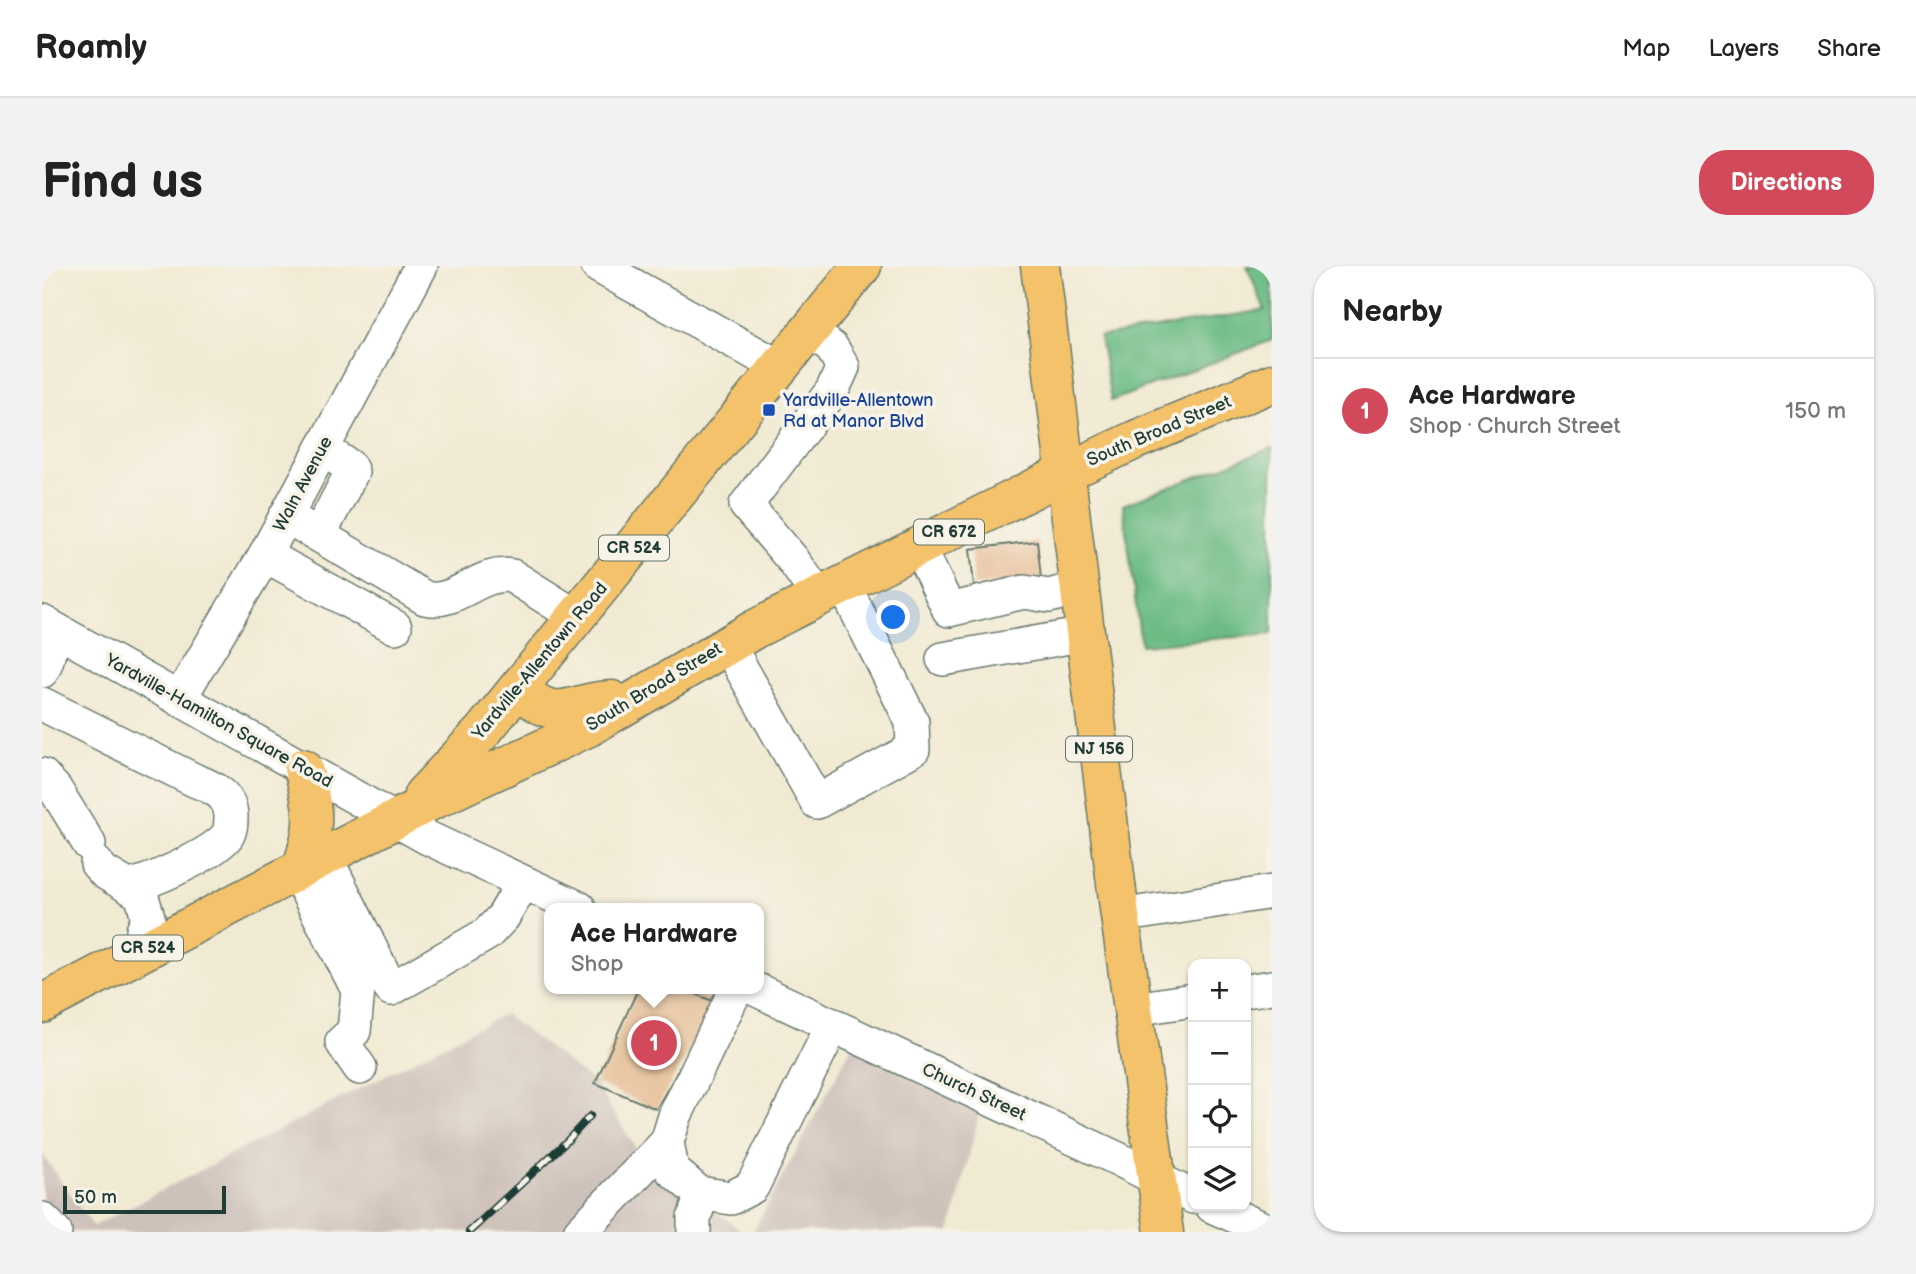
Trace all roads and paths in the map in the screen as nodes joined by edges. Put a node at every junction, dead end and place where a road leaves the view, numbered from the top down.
1 (421, 266) edge
2 (598, 266) edge
3 (862, 266) edge
4 (1040, 266) edge
5 (810, 331) junction
6 (780, 367) junction
7 (1272, 383) edge
8 (322, 449) junction
9 (1067, 472) junction
10 (286, 516) junction
11 (319, 535) junction
12 (919, 547) junction
13 (265, 555) junction
14 (1080, 588) junction
15 (831, 591) junction
16 (577, 617) junction
17 (395, 627) dead end
18 (1086, 634) junction
19 (46, 643) edge
20 (727, 643) junction
21 (943, 659) dead end
22 (518, 688) junction
23 (179, 699) junction
24 (635, 699) junction
25 (42, 704) edge
26 (303, 768) junction
27 (42, 775) edge
28 (395, 820) junction
29 (308, 864) junction
30 (523, 883) junction
31 (130, 886) junction
32 (1272, 892) edge
33 (568, 903) edge
34 (1120, 916) junction
35 (147, 939) junction
36 (1272, 986) edge
37 (1251, 990) edge
38 (764, 993) edge
39 (734, 994) edge
40 (1188, 1001) edge
41 (42, 1004) edge
42 (1133, 1009) junction
43 (833, 1025) junction
44 (360, 1068) dead end
45 (667, 1142) junction
46 (1156, 1178) junction
47 (702, 1194) junction
48 (1188, 1194) edge
49 (1229, 1211) edge
50 (42, 1219) edge
51 (1264, 1221) edge
52 (55, 1232) edge
53 (580, 1232) edge
54 (694, 1232) edge
55 (1164, 1232) edge

1 - 8 street, Waln Avenue
2 - 6 street
3 - 5 main road, Yardville-Allentown Road / CR 524
4 - 9 main road, NJ 156
5 - 6 main road, Yardville-Allentown Road / CR 524
5 - 15 street
6 - 16 main road, Yardville-Allentown Road / CR 524
7 - 9 main road, South Broad Street / CR 672
8 - 10 street, Waln Avenue
8 - 11 street
9 - 12 main road, South Broad Street / CR 672
9 - 14 main road, NJ 156
10 - 11 street
10 - 13 street, Waln Avenue
11 - 16 street
12 - 14 street
12 - 15 main road, South Broad Street / CR 672
13 - 17 street
13 - 23 street, Waln Avenue
14 - 18 main road, NJ 156
15 - 20 main road, South Broad Street / CR 672
15 - 20 street
16 - 22 main road, Yardville-Allentown Road / CR 524
18 - 21 street
18 - 34 main road, NJ 156
19 - 23 street, Yardville-Hamilton Square Road
20 - 24 main road, South Broad Street / CR 672
22 - 24 main road
22 - 28 main road, Yardville-Allentown Road / CR 524
23 - 26 street, Yardville-Hamilton Square Road
24 - 28 main road, South Broad Street / CR 672
25 - 31 street
26 - 28 street, Yardville-Hamilton Square Road
26 - 29 main road
27 - 31 street
28 - 29 main road, South Broad Street / CR 524
28 - 30 street
29 - 30 street
29 - 35 main road, South Broad Street / CR 524
29 - 44 street
30 - 33 street
31 - 35 street
32 - 34 street
34 - 42 main road, NJ 156
35 - 41 main road, South Broad Street / CR 524
36 - 37 street
38 - 43 street, Church Street
39 - 45 street
40 - 42 street
42 - 46 main road, NJ 156
43 - 46 street, Church Street
43 - 47 street
45 - 47 street
45 - 53 street
46 - 48 street, Church Street
46 - 55 main road, NJ 156
47 - 54 street
49 - 51 street
50 - 52 street

